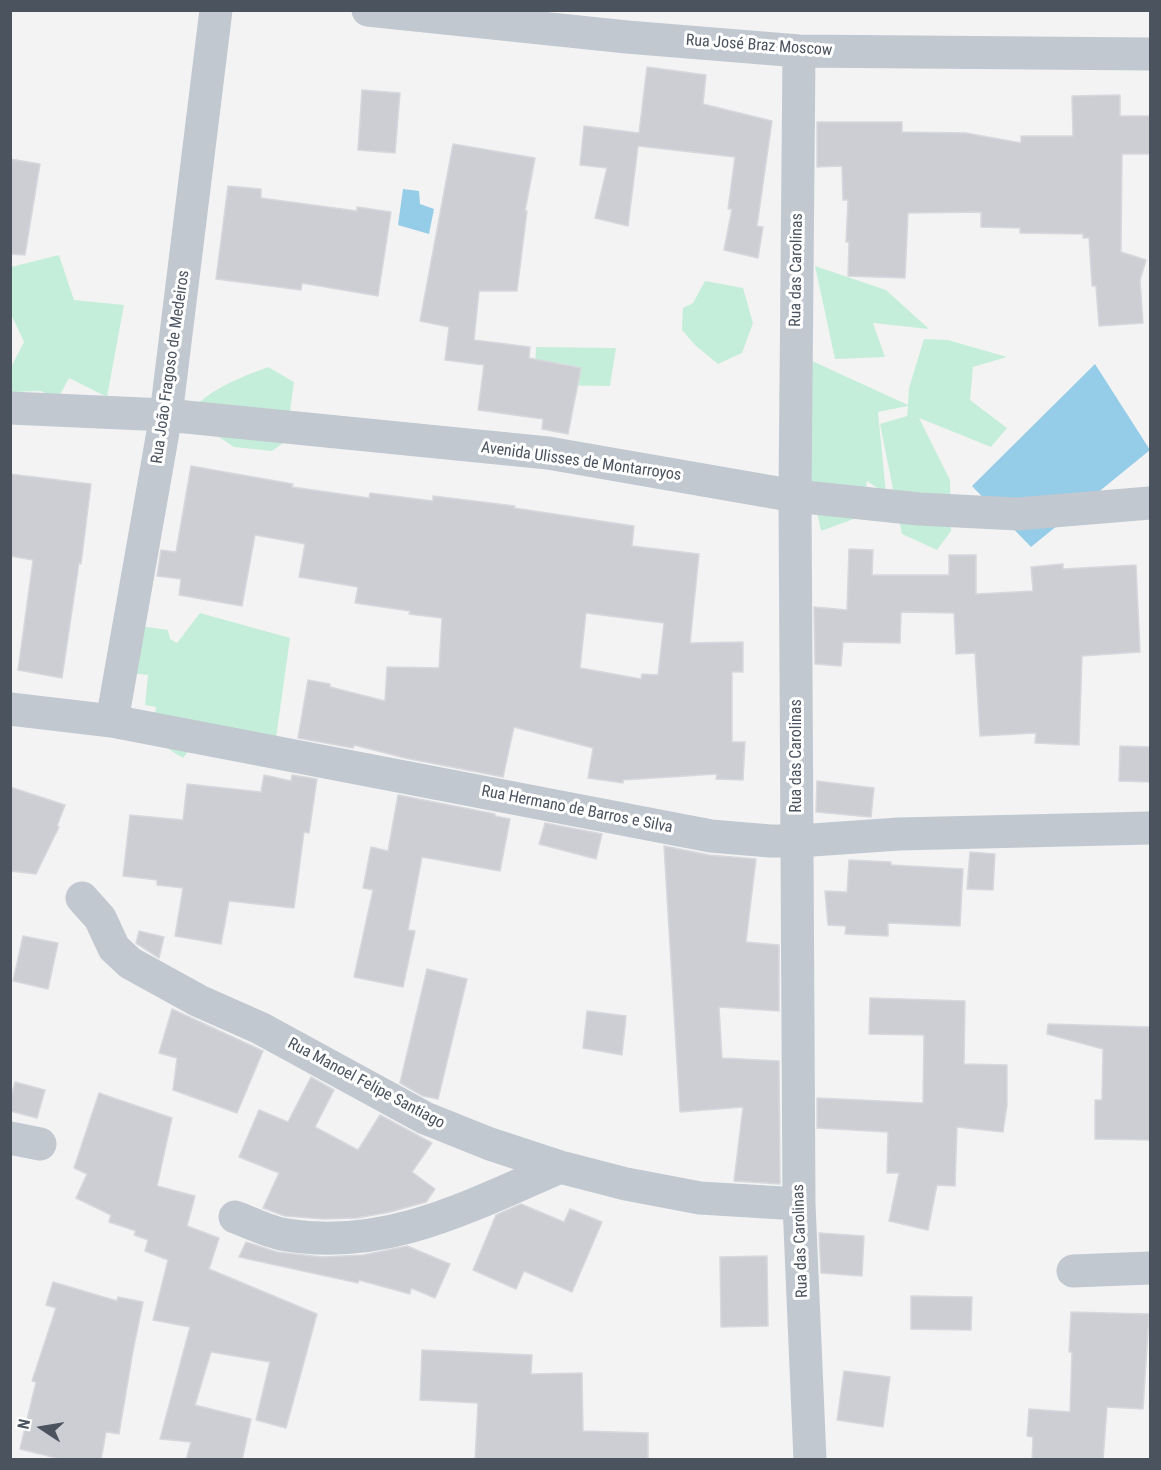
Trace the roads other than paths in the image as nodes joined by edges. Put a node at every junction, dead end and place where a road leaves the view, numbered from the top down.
1 (216, 10) edge
2 (368, 10) edge
3 (800, 51) junction
4 (1150, 54) edge
5 (10, 408) edge
6 (166, 415) junction
7 (795, 496) junction
8 (1150, 503) edge
9 (10, 709) edge
10 (112, 722) junction
11 (1150, 828) edge
12 (798, 841) junction
13 (82, 898) dead end
14 (560, 1167) junction
15 (799, 1204) junction
16 (235, 1217) dead end
17 (1150, 1268) edge
18 (1073, 1271) dead end
19 (810, 1460) edge

1 - 6 street, Rua João Fragoso de Medeiros
2 - 3 street, Rua José Braz Moscow
3 - 4 street, Rua José Braz Moscow
3 - 7 street, Rua das Carolinas
5 - 6 street, Avenida Ulisses de Montarroyos
6 - 7 street, Avenida Ulisses de Montarroyos
6 - 10 street, Rua João Fragoso de Medeiros
7 - 8 street, Avenida Ulisses de Montarroyos
7 - 12 street, Rua das Carolinas
9 - 10 street, Rua Hermano de Barros e Silva
10 - 12 street, Rua Hermano de Barros e Silva
11 - 12 street, Rua Hermano de Barros e Silva
12 - 15 street, Rua das Carolinas
13 - 14 street, Rua Manoel Felipe Santiago
14 - 15 street, Rua Manoel Felipe Santiago
14 - 16 street
15 - 19 street, Rua das Carolinas
17 - 18 street

